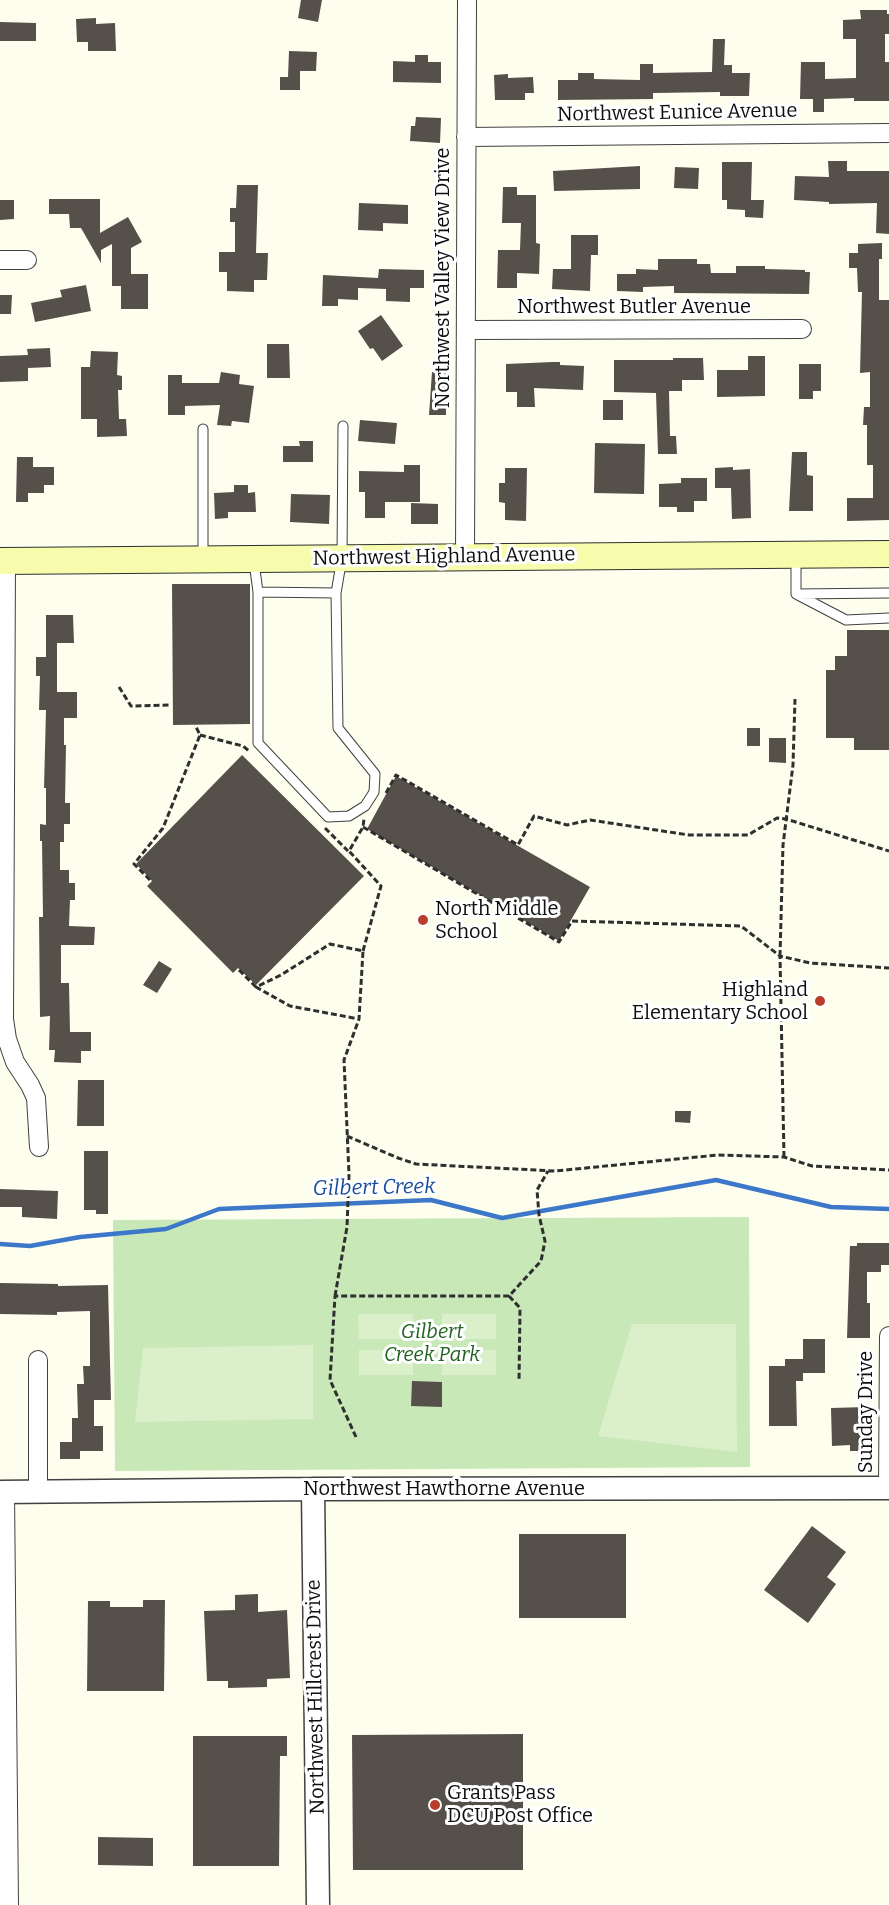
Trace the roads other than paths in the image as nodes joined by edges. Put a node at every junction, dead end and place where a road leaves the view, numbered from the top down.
1 (467, 0) edge
2 (889, 134) edge
3 (466, 137) junction
4 (0, 260) edge
5 (27, 260) dead end
6 (802, 329) dead end
7 (466, 330) junction
8 (343, 426) dead end
9 (203, 429) dead end
10 (889, 554) edge
11 (796, 555) junction
12 (465, 556) junction
13 (342, 558) junction
14 (253, 559) junction
15 (203, 560) junction
16 (3, 561) edge
17 (258, 592) junction
18 (336, 593) junction
19 (889, 593) edge
20 (796, 594) junction
21 (889, 618) edge
22 (2, 749) edge
23 (2, 935) edge
24 (39, 1147) dead end
25 (889, 1336) edge
26 (38, 1360) dead end
27 (889, 1488) edge
28 (313, 1489) junction
29 (3, 1492) edge
30 (38, 1492) junction
31 (4, 1664) edge
32 (9, 1905) edge
33 (318, 1905) edge

1 - 3 street, Northwest Valley View Drive
2 - 3 street, Northwest Eunice Avenue
3 - 7 street, Northwest Valley View Drive
4 - 5 street
6 - 7 street, Northwest Butler Avenue
7 - 12 street, Northwest Valley View Drive
8 - 13 lane
9 - 15 lane
10 - 11 main road, Northwest Highland Avenue
11 - 12 main road, Northwest Highland Avenue
11 - 20 lane
12 - 13 main road, Northwest Highland Avenue
13 - 14 main road, Northwest Highland Avenue
13 - 18 lane
14 - 15 main road, Northwest Highland Avenue
14 - 17 lane
15 - 16 main road, Northwest Highland Avenue
16 - 22 street
17 - 18 lane
17 - 18 lane
19 - 20 lane
20 - 21 lane
22 - 23 street
23 - 24 street
25 - 27 street, Sunday Drive
26 - 30 street
27 - 28 street, Northwest Hawthorne Avenue
28 - 30 street, Northwest Hawthorne Avenue
28 - 33 street, Northwest Hillcrest Drive
29 - 30 street, Northwest Hawthorne Avenue
29 - 31 street
31 - 32 street

